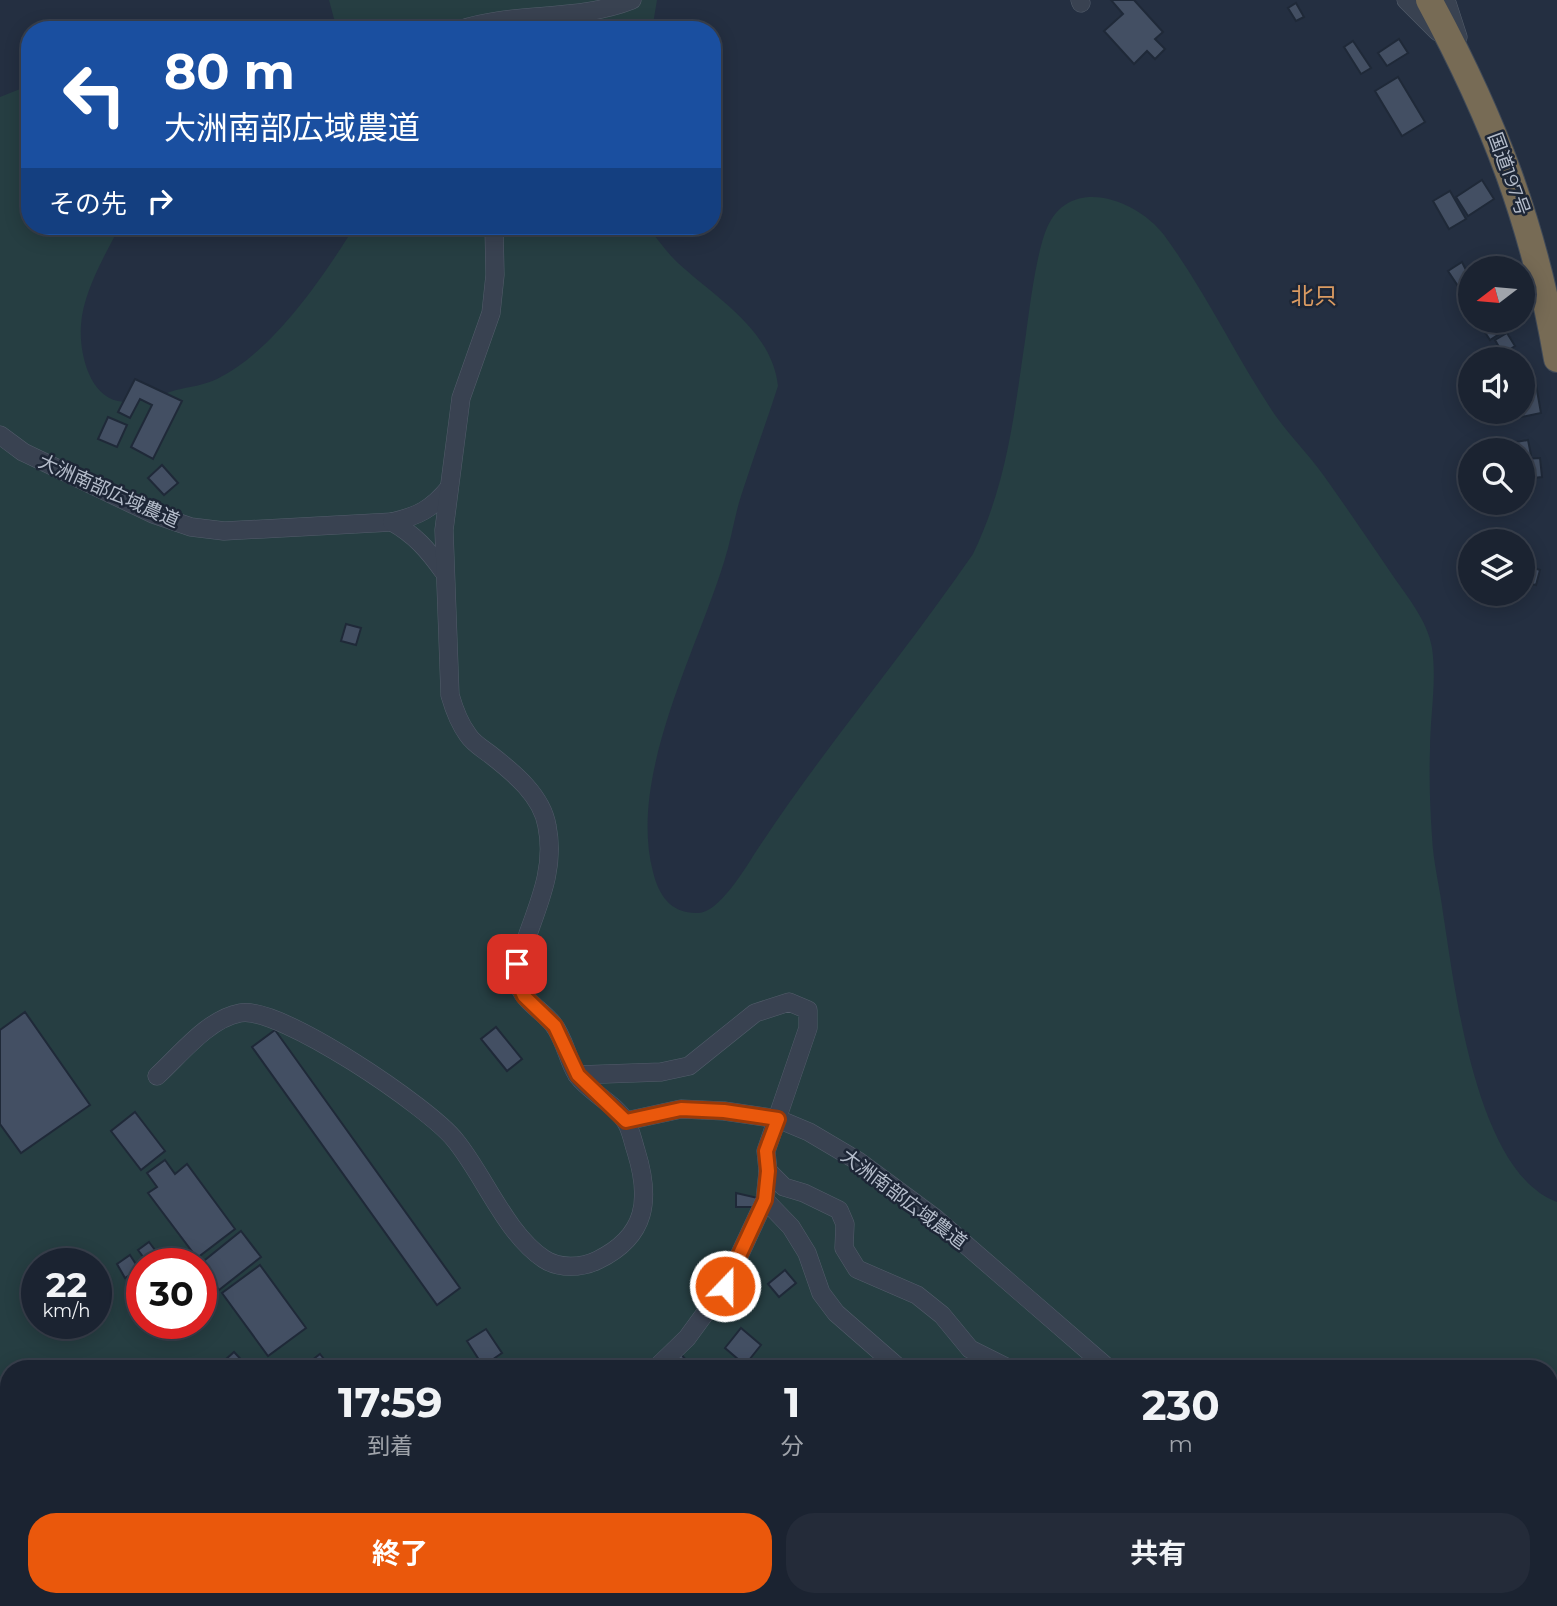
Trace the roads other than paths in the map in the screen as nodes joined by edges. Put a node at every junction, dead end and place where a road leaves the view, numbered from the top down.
1 (632, 0) edge
2 (1406, 0) edge
3 (1429, 0) edge
4 (1446, 0) edge
5 (494, 21) edge
6 (1461, 58) junction
7 (494, 235) edge
8 (1551, 282) edge
9 (1557, 359) edge
10 (0, 435) edge
11 (451, 485) junction
12 (392, 522) junction
13 (443, 571) junction
14 (578, 1075) junction
15 (157, 1076) dead end
16 (778, 1119) junction
17 (626, 1121) junction
18 (768, 1171) junction
19 (765, 1200) junction
20 (664, 1360) edge
21 (890, 1360) edge
22 (992, 1360) edge
23 (1099, 1360) edge

1 - 5 street
2 - 6 street
3 - 6 highway, 国道197号
4 - 6 street
6 - 8 highway, 国道197号
7 - 11 street
8 - 9 highway, 国道197号
10 - 12 street, 大洲南部広域農道
11 - 12 street, 大洲南部広域農道
11 - 13 street
12 - 13 street
13 - 14 street
14 - 16 street
14 - 17 street
15 - 17 street
16 - 17 street, 大洲南部広域農道
16 - 18 street
16 - 23 street, 大洲南部広域農道
18 - 19 street
18 - 22 street
19 - 20 street
19 - 21 street

